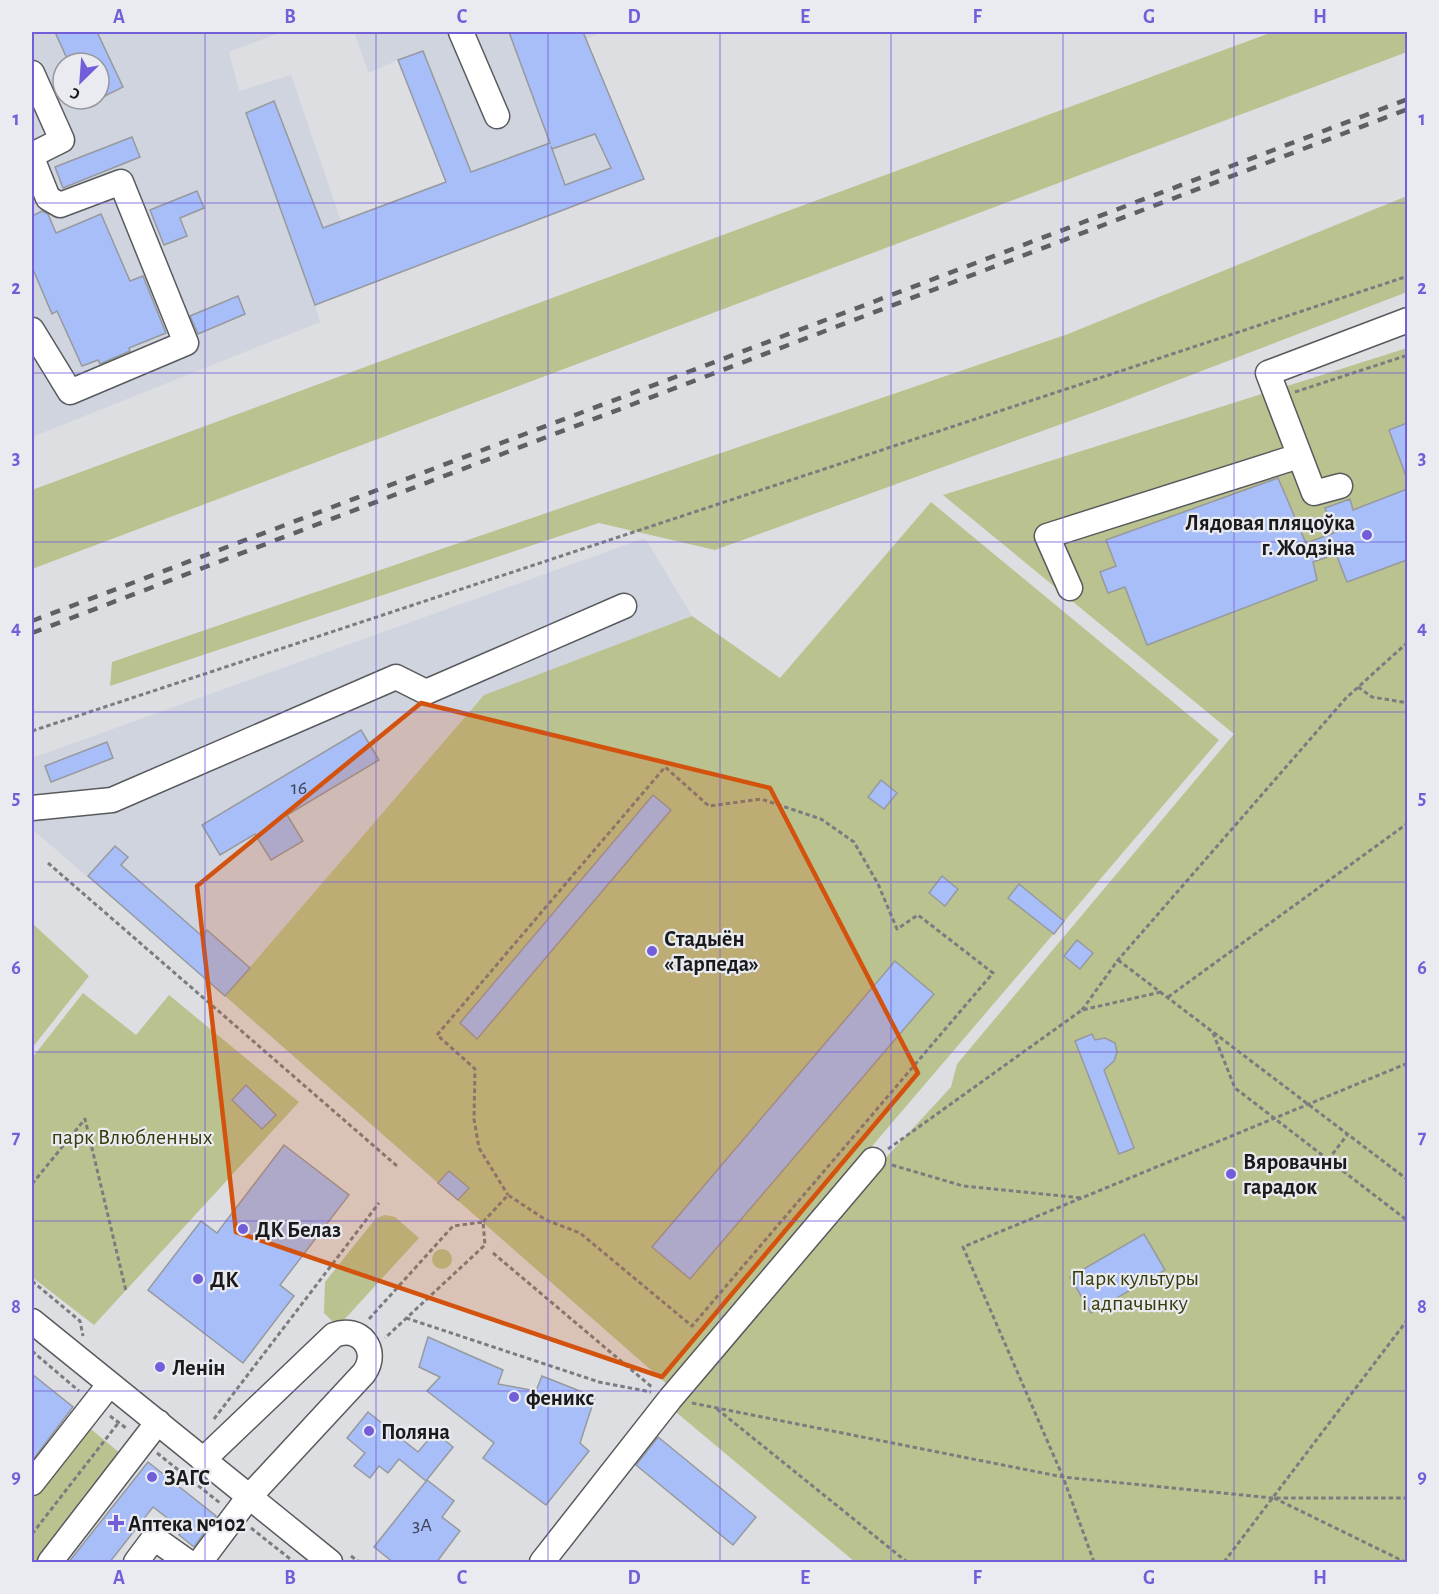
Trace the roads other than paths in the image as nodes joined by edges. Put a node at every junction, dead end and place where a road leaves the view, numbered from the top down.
1 (461, 32) edge
2 (32, 73) edge
3 (497, 116) dead end
4 (32, 156) edge
5 (1407, 321) edge
6 (32, 330) edge
7 (1299, 456) junction
8 (1340, 486) dead end
9 (1070, 588) dead end
10 (624, 606) dead end
11 (32, 808) edge
12 (873, 1160) road end
13 (32, 1321) edge
14 (96, 1401) junction
15 (158, 1422) junction
16 (203, 1460) junction
17 (32, 1484) edge
18 (242, 1506) junction
19 (308, 1559) edge
20 (50, 1563) edge
21 (136, 1563) edge
22 (188, 1563) edge
23 (200, 1563) edge
24 (542, 1563) edge

1 - 3 street
2 - 4 street
4 - 6 street
5 - 7 street
7 - 8 street
7 - 9 street
10 - 11 street
12 - 24 street
13 - 14 street
14 - 15 street
14 - 17 street
15 - 16 street
15 - 20 street
16 - 18 street
16 - 18 street
18 - 19 street
18 - 23 street
21 - 22 street

